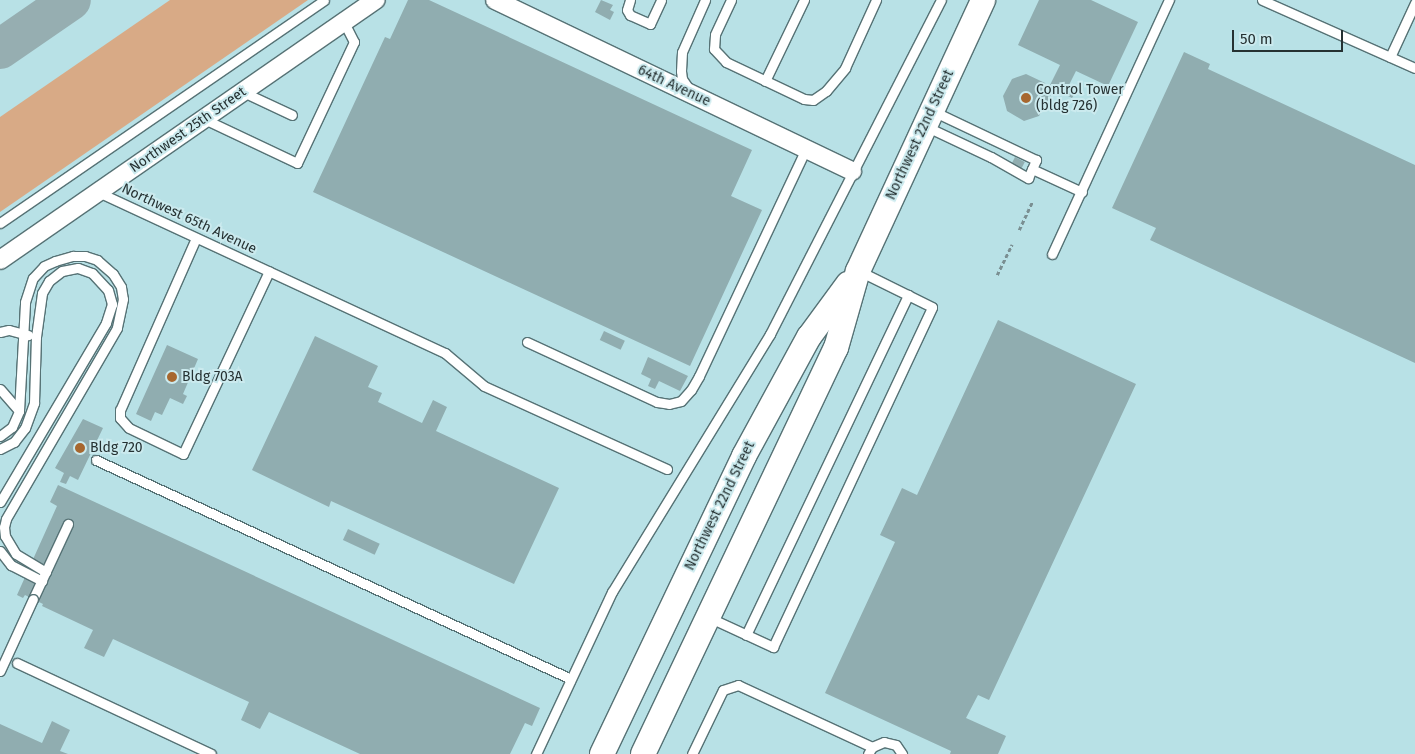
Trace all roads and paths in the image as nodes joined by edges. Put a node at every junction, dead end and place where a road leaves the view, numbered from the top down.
1 (324, 0) edge
2 (376, 0) edge
3 (495, 0) edge
4 (630, 0) edge
5 (661, 0) edge
6 (705, 0) edge
7 (731, 0) edge
8 (804, 0) edge
9 (876, 0) edge
10 (941, 0) edge
11 (983, 0) edge
12 (1170, 0) edge
13 (1262, 0) edge
14 (1415, 3) edge
15 (344, 22) junction
16 (1390, 58) junction
17 (1415, 68) edge
18 (765, 81) junction
19 (243, 92) junction
20 (694, 95) junction
21 (292, 115) dead end
22 (928, 118) junction
23 (204, 119) junction
24 (806, 149) junction
25 (1032, 169) junction
26 (852, 171) junction
27 (98, 192) junction
28 (1082, 192) junction
29 (1032, 202) dead end
30 (0, 223) edge
31 (1019, 230) dead end
32 (196, 238) junction
33 (1012, 244) dead end
34 (1052, 254) dead end
35 (0, 260) edge
36 (269, 271) junction
37 (858, 271) junction
38 (997, 276) dead end
39 (908, 296) junction
40 (0, 332) edge
41 (22, 334) junction
42 (36, 337) junction
43 (527, 342) dead end
44 (0, 389) edge
45 (19, 411) junction
46 (0, 436) edge
47 (0, 449) edge
48 (96, 460) dead end
49 (667, 469) dead end
50 (0, 502) edge
51 (68, 524) dead end
52 (0, 551) edge
53 (44, 577) junction
54 (708, 617) junction
55 (746, 635) junction
56 (17, 663) dead end
57 (0, 671) edge
58 (571, 679) junction
59 (870, 751) edge
60 (211, 754) edge
61 (536, 754) edge
62 (602, 754) edge
63 (643, 754) edge
64 (692, 754) edge
65 (902, 754) edge

1 - 30 lane
2 - 15 street, Northwest 25th Street
3 - 20 street, 64th Avenue
4 - 5 lane
6 - 20 lane
7 - 18 lane
8 - 18 lane
9 - 18 lane
10 - 26 lane
11 - 22 street, Northwest 22nd Street
12 - 28 lane
13 - 16 lane
14 - 16 lane
15 - 19 street, Northwest 25th Street
15 - 23 lane
16 - 17 lane
19 - 21 lane
19 - 23 street, Northwest 25th Street
20 - 24 street, 64th Avenue
22 - 25 lane
22 - 25 lane
22 - 37 street, Northwest 22nd Street
23 - 27 street, Northwest 25th Street
24 - 26 street, 64th Avenue
24 - 43 lane
25 - 28 lane
26 - 58 lane
27 - 32 lane, Northwest 65th Avenue
27 - 35 street, Northwest 25th Street
28 - 34 lane
29 - 31 path
32 - 36 lane, Northwest 65th Avenue
32 - 36 lane
33 - 38 path
36 - 49 lane, Northwest 65th Avenue
37 - 39 lane
37 - 54 street, Northwest 22nd Street
37 - 62 street, Northwest 22nd Street
39 - 55 lane
39 - 55 lane
40 - 41 lane
41 - 42 lane
41 - 45 lane
41 - 53 lane
42 - 47 lane
42 - 50 lane
44 - 45 lane
45 - 46 lane
48 - 58 lane
51 - 53 lane
52 - 53 lane
53 - 57 lane, bridge
54 - 55 lane
54 - 63 street, Northwest 22nd Street
56 - 60 lane
58 - 61 lane
59 - 64 lane
59 - 65 lane

